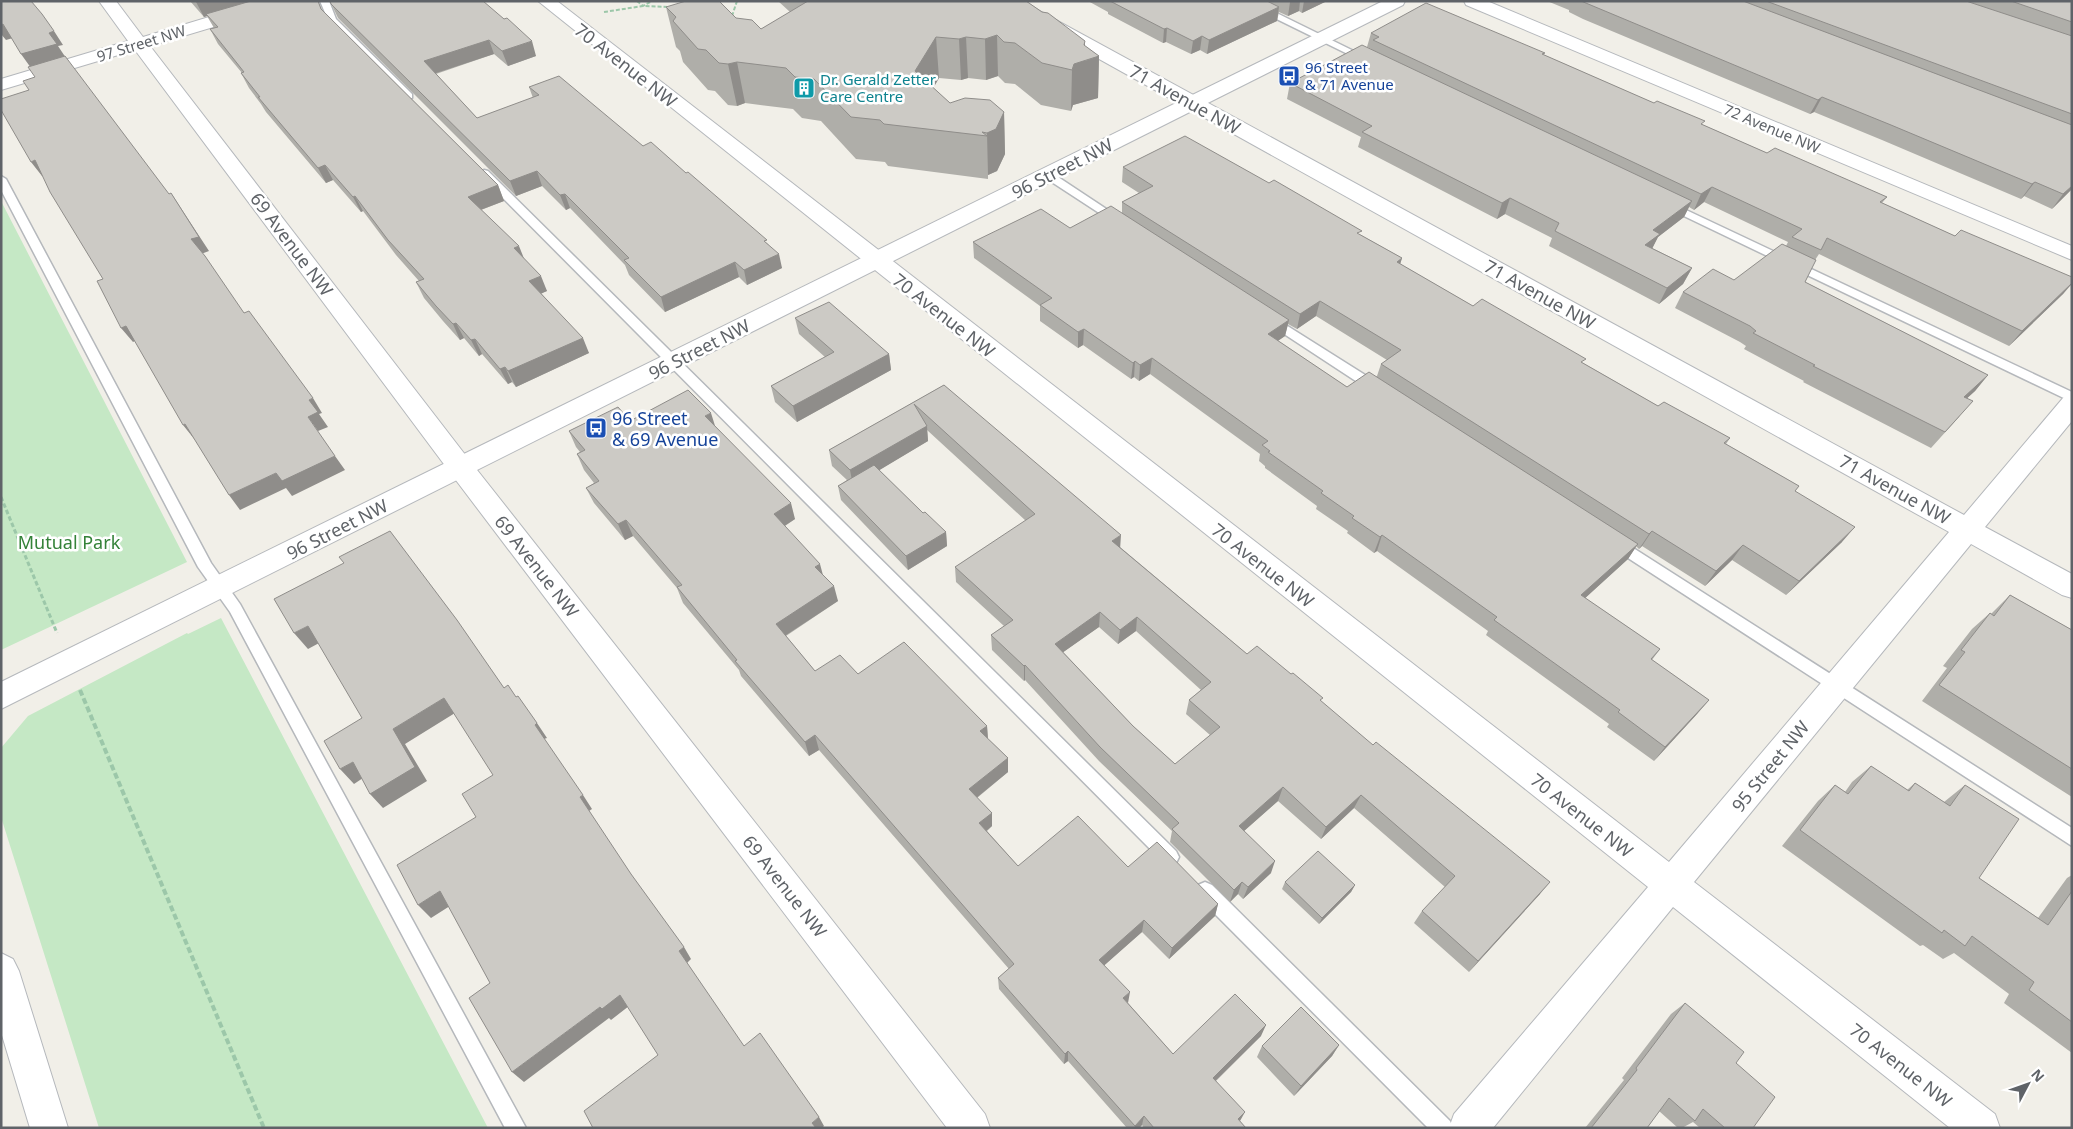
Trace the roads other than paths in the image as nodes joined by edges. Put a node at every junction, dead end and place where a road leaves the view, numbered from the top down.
1 (107, 1) edge
2 (281, 1) edge
3 (324, 1) edge
4 (546, 1) edge
5 (1008, 1) edge
6 (1244, 1) edge
7 (1397, 1) edge
8 (1472, 1) edge
9 (1321, 38) junction
10 (140, 44) junction
11 (1376, 64) edge
12 (1, 85) edge
13 (1192, 103) junction
14 (416, 104) edge
15 (471, 160) edge
16 (1048, 175) junction
17 (1, 179) edge
18 (1652, 197) edge
19 (1133, 230) edge
20 (2072, 254) edge
21 (875, 261) junction
22 (1258, 311) edge
23 (672, 362) junction
24 (1392, 398) edge
25 (2072, 398) edge
26 (2072, 404) edge
27 (461, 468) junction
28 (1967, 529) junction
29 (1601, 533) edge
30 (221, 587) junction
31 (2072, 587) edge
32 (1836, 685) junction
33 (1, 696) edge
34 (2072, 838) edge
35 (1183, 870) edge
36 (1197, 884) edge
37 (1672, 885) junction
38 (1, 971) edge
39 (49, 1128) edge
40 (516, 1128) edge
41 (971, 1128) edge
42 (1443, 1128) edge
43 (1468, 1128) edge
44 (1982, 1128) edge

1 - 10 street, 69 Avenue NW
2 - 10 street, 97 Street NW
3 - 14 lane
4 - 21 street, 70 Avenue NW
5 - 13 street, 71 Avenue NW
6 - 9 lane
7 - 9 street, 96 Street NW
8 - 20 street, 72 Avenue NW
9 - 11 lane
9 - 13 street, 96 Street NW
10 - 12 street, 97 Street NW
10 - 27 street, 69 Avenue NW
13 - 16 street, 96 Street NW
13 - 28 street, 71 Avenue NW
15 - 23 lane
16 - 19 lane
16 - 21 street, 96 Street NW
17 - 30 lane
18 - 25 lane
21 - 23 street, 96 Street NW
21 - 37 street, 70 Avenue NW
22 - 24 lane
23 - 27 street, 96 Street NW
23 - 35 lane
26 - 28 street, 95 Street NW
27 - 30 street, 96 Street NW
27 - 41 street, 69 Avenue NW
28 - 31 street, 71 Avenue NW
28 - 32 street, 95 Street NW
29 - 32 lane
30 - 33 street, 96 Street NW
30 - 40 lane
32 - 34 lane
32 - 37 street, 95 Street NW
36 - 42 lane
37 - 43 street, 95 Street NW
37 - 44 street, 70 Avenue NW
38 - 39 street

